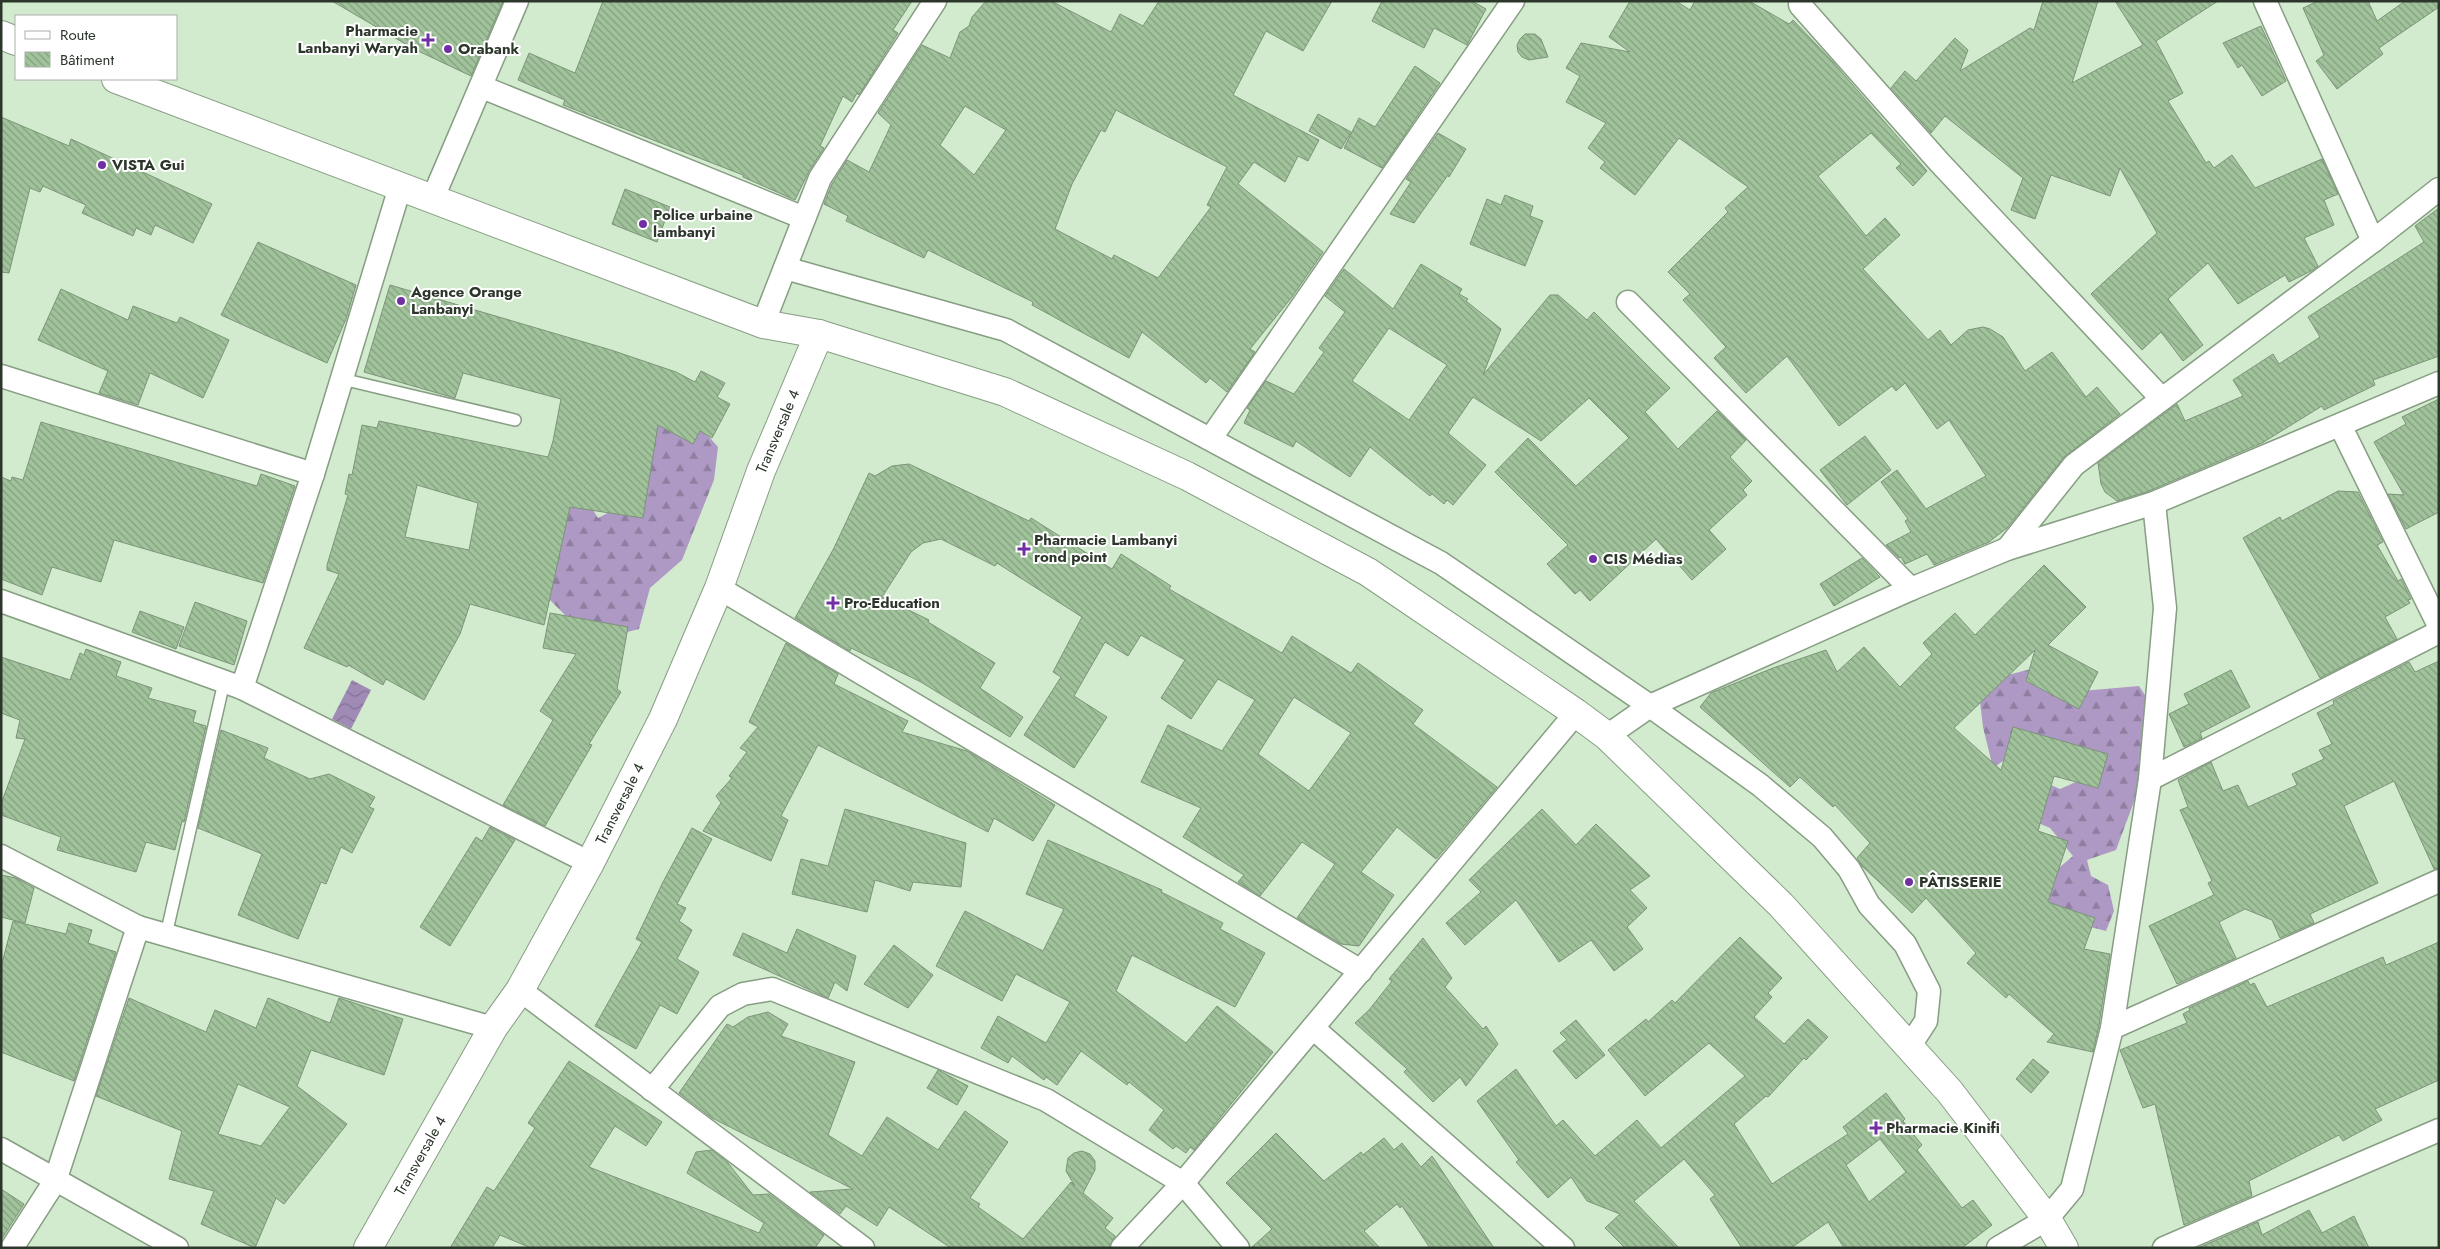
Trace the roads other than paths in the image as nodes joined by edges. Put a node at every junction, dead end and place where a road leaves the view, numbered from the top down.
1 (517, 1) edge
2 (935, 1) edge
3 (1514, 1) edge
4 (2265, 1) edge
5 (1800, 5) dead end
6 (1, 35) edge
7 (15, 41) edge
8 (119, 80) edge
9 (482, 87) junction
10 (400, 187) junction
11 (2439, 189) edge
12 (432, 200) junction
13 (804, 218) junction
14 (2373, 241) junction
15 (785, 268) junction
16 (1628, 302) dead end
17 (763, 324) junction
18 (819, 334) junction
19 (1, 376) edge
20 (342, 379) junction
21 (2439, 384) edge
22 (2162, 399) junction
23 (515, 420) dead end
24 (2340, 427) junction
25 (1211, 438) junction
26 (313, 474) junction
27 (2154, 503) junction
28 (2007, 549) junction
29 (719, 588) junction
30 (1911, 589) junction
31 (1, 601) edge
32 (2439, 626) edge
33 (2439, 632) edge
34 (233, 685) junction
35 (1650, 706) junction
36 (1576, 713) junction
37 (1607, 736) junction
38 (2150, 779) junction
39 (1, 856) edge
40 (590, 864) junction
41 (2439, 881) edge
42 (138, 927) junction
43 (166, 936) junction
44 (1360, 971) junction
45 (520, 990) junction
46 (493, 1028) junction
47 (1313, 1028) junction
48 (2112, 1028) junction
49 (1909, 1047) junction
50 (652, 1090) junction
51 (2439, 1130) edge
52 (1, 1149) edge
53 (56, 1181) junction
54 (1183, 1184) junction
55 (2047, 1219) junction
56 (861, 1247) edge
57 (2002, 1247) edge
58 (12, 1248) edge
59 (177, 1248) edge
60 (368, 1248) edge
61 (1122, 1248) edge
62 (1238, 1248) edge
63 (1563, 1248) edge
64 (2064, 1248) edge
65 (2164, 1248) edge

1 - 9 street
2 - 13 street
3 - 25 street
4 - 14 street
5 - 22 street
6 - 7 main road
8 - 10 main road
9 - 12 street
9 - 13 street
10 - 12 main road
10 - 20 street
11 - 14 street
12 - 17 main road
13 - 15 street
14 - 22 street
15 - 17 street
15 - 25 street
16 - 30 street
17 - 18 main road
18 - 29 main road, Transversale 4
18 - 36 main road
19 - 26 street
20 - 23 lane
20 - 26 street
21 - 24 street
22 - 28 street
24 - 27 street
24 - 32 street
25 - 35 street
26 - 34 street
27 - 28 street
27 - 38 street
28 - 30 street
29 - 40 main road, Transversale 4
29 - 44 street
30 - 35 street
31 - 34 street
33 - 38 street
34 - 40 street
34 - 43 lane
35 - 37 street
35 - 49 street
36 - 37 main road
36 - 44 street
37 - 49 main road
38 - 48 street
39 - 42 street
40 - 45 main road, Transversale 4
41 - 48 street
42 - 43 street
42 - 53 street
43 - 46 street
44 - 47 street
45 - 46 main road, Transversale 4
45 - 50 street
46 - 60 main road, Transversale 4
47 - 54 street
47 - 63 street
48 - 55 street
49 - 55 main road
50 - 54 street
50 - 56 street
51 - 65 street
52 - 53 street
53 - 58 street
53 - 59 street
54 - 61 street
54 - 62 street
55 - 57 street
55 - 64 main road

